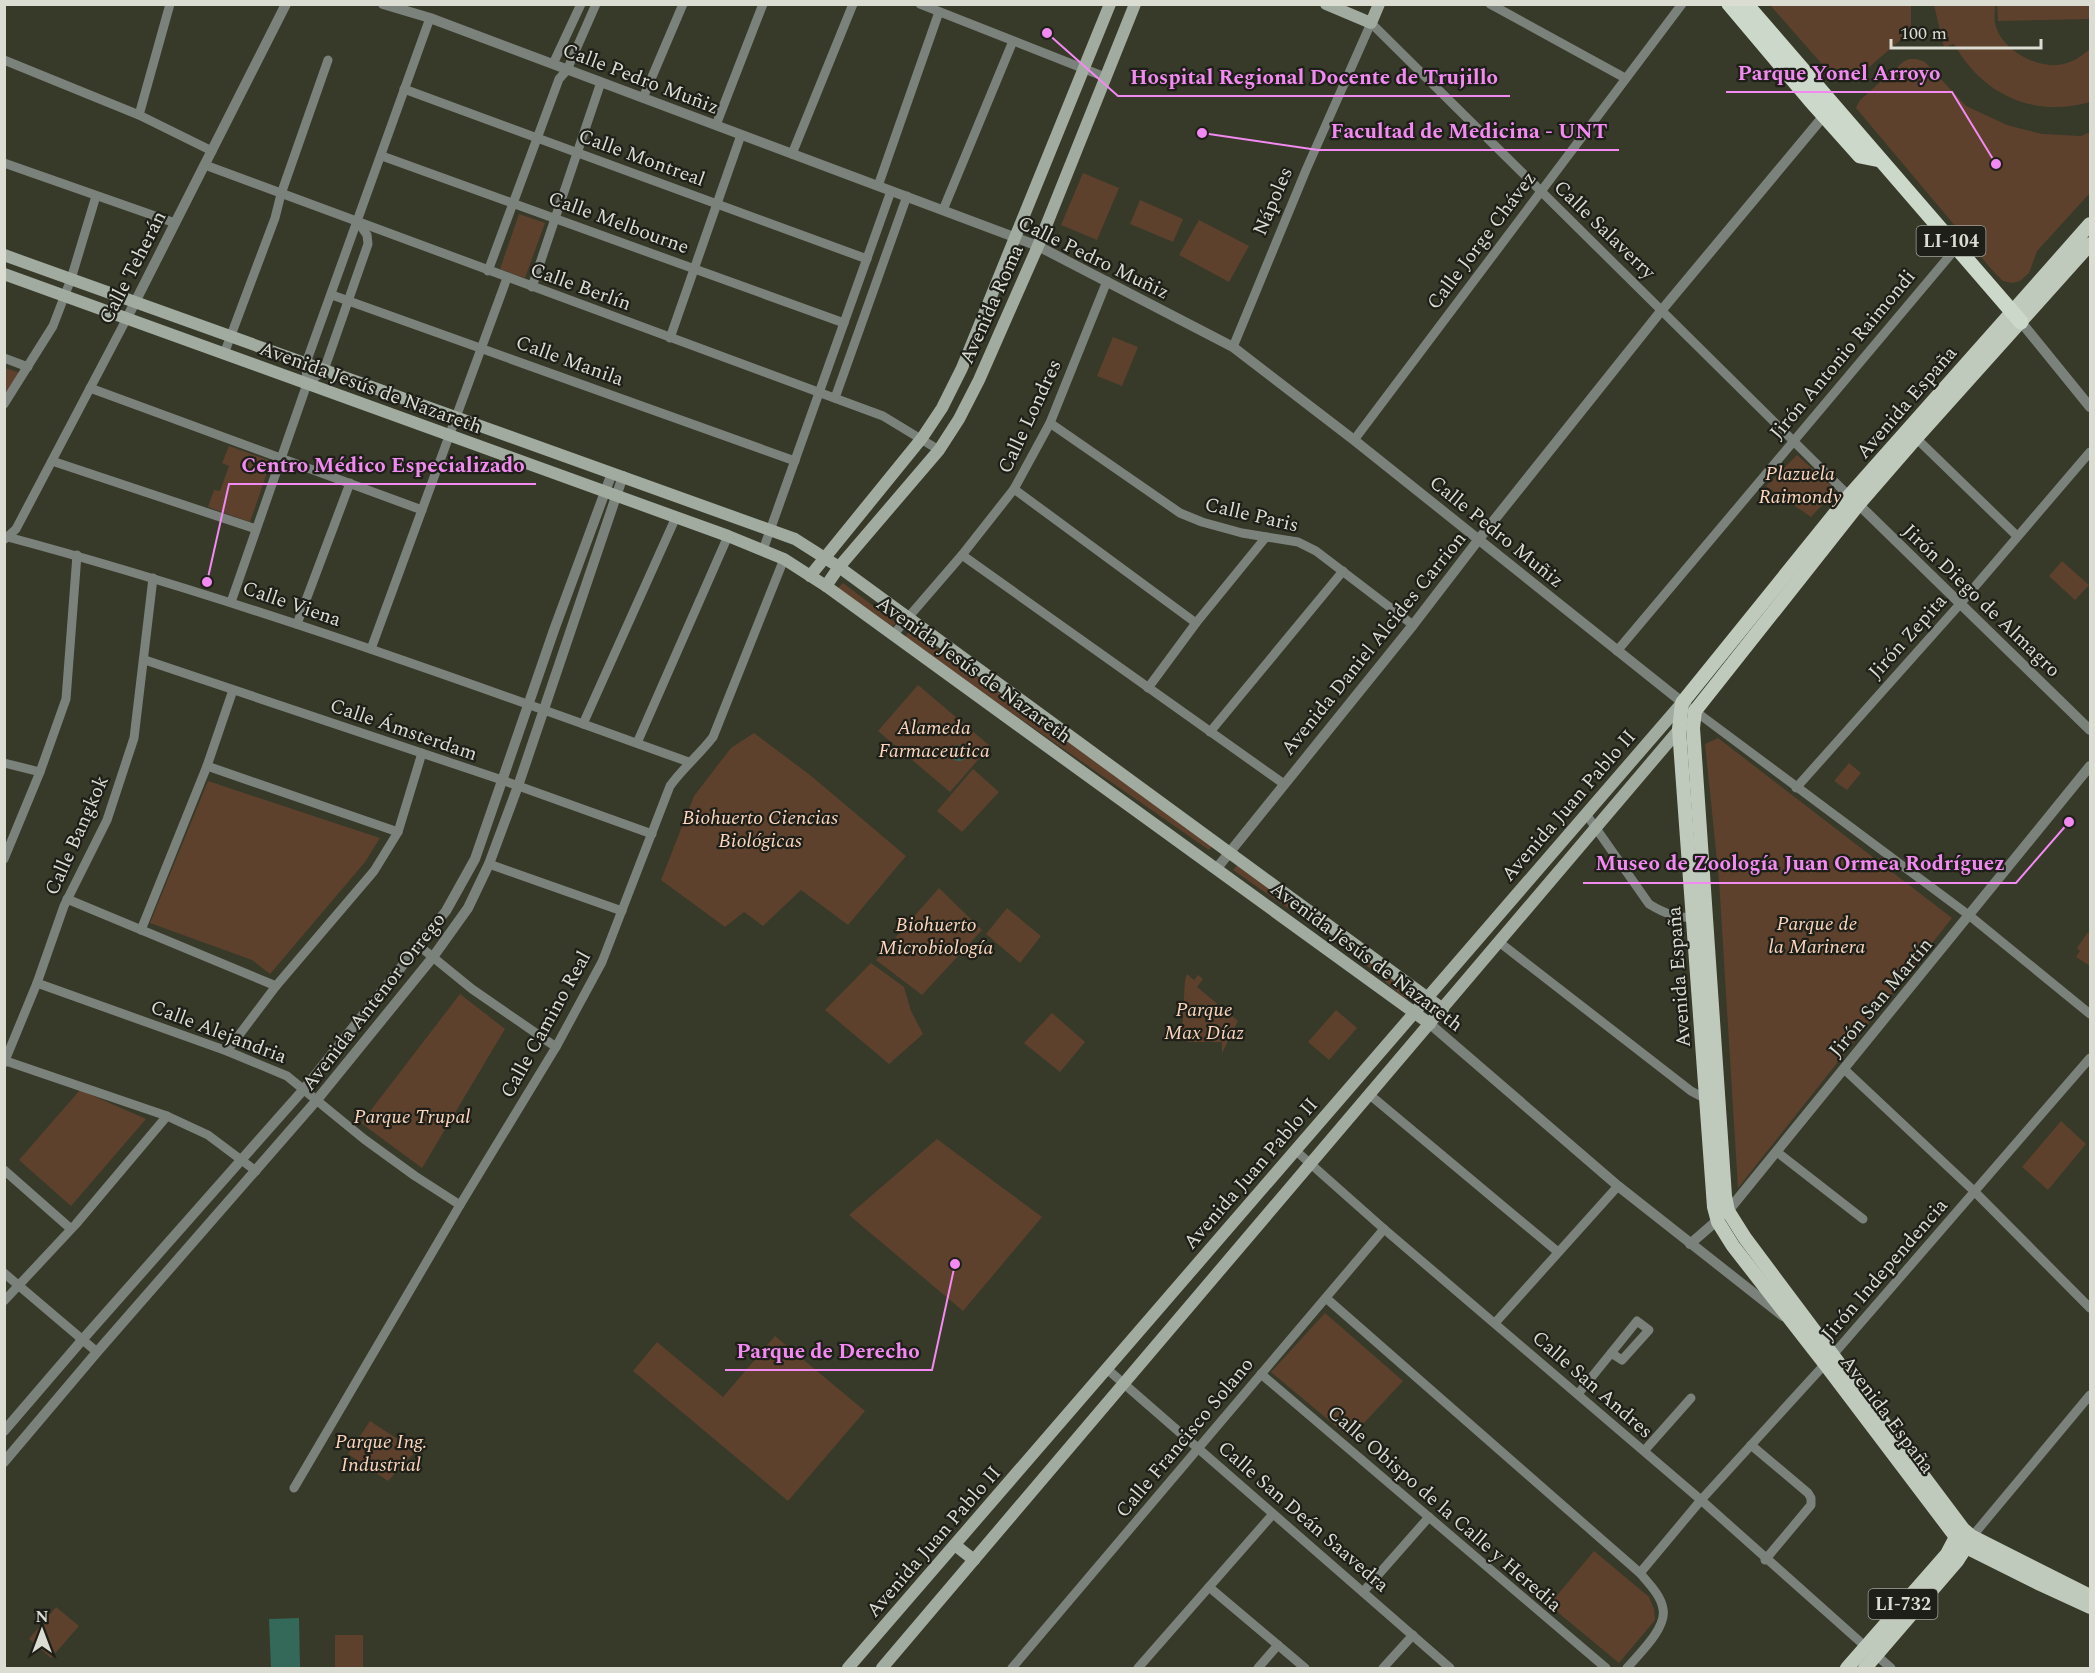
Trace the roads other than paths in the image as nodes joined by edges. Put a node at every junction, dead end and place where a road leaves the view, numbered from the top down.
1 (171, 4) edge
2 (286, 4) edge
3 (384, 4) edge
4 (581, 4) edge
5 (596, 4) edge
6 (682, 4) edge
7 (763, 4) edge
8 (853, 4) edge
9 (920, 4) edge
10 (1110, 4) edge
11 (1135, 4) edge
12 (1326, 4) edge
13 (1379, 4) edge
14 (1490, 4) edge
15 (1682, 4) edge
16 (1730, 4) edge
17 (1746, 4) edge
18 (397, 6) edge
19 (939, 12) junction
20 (430, 18) junction
21 (1371, 23) junction
22 (1013, 41) junction
23 (4, 60) edge
24 (328, 60) dead end
25 (553, 64) junction
26 (1084, 69) junction
27 (567, 70) junction
28 (1105, 77) junction
29 (1625, 78) junction
30 (601, 82) junction
31 (404, 89) junction
32 (643, 98) junction
33 (1828, 111) junction
34 (139, 115) junction
35 (716, 125) junction
36 (741, 135) junction
37 (537, 139) junction
38 (212, 151) junction
39 (577, 152) junction
40 (792, 154) junction
41 (382, 156) junction
42 (4, 163) edge
43 (205, 165) junction
44 (878, 186) junction
45 (891, 191) junction
46 (1540, 192) junction
47 (281, 194) junction
48 (96, 196) junction
49 (907, 196) junction
50 (513, 203) junction
51 (717, 204) junction
52 (943, 210) junction
53 (554, 218) junction
54 (358, 222) junction
55 (175, 223) junction
56 (2091, 224) edge
57 (1015, 237) junction
58 (2091, 244) edge
59 (1038, 246) junction
60 (1957, 247) junction
61 (4, 255) edge
62 (867, 259) junction
63 (695, 269) junction
64 (488, 270) junction
65 (4, 274) edge
66 (507, 278) junction
67 (71, 279) junction
68 (1107, 281) junction
69 (532, 287) junction
70 (332, 295) junction
71 (64, 296) junction
72 (349, 301) junction
73 (135, 302) junction
74 (1661, 311) junction
75 (2016, 317) junction
76 (127, 318) junction
77 (844, 323) junction
78 (230, 336) junction
79 (670, 338) junction
80 (1233, 346) junction
81 (482, 347) junction
82 (225, 354) junction
83 (4, 358) edge
84 (306, 363) junction
85 (28, 367) junction
86 (324, 370) junction
87 (307, 384) junction
88 (90, 388) junction
89 (819, 393) junction
90 (835, 398) junction
91 (4, 404) edge
92 (2091, 407) edge
93 (456, 417) junction
94 (1050, 423) junction
95 (449, 436) junction
96 (922, 438) junction
97 (1916, 438) junction
98 (1354, 440) junction
99 (1793, 441) junction
100 (939, 450) junction
101 (2091, 452) edge
102 (568, 457) junction
103 (281, 458) junction
104 (51, 461) junction
105 (795, 461) junction
106 (618, 474) junction
107 (561, 477) junction
108 (350, 483) junction
109 (1014, 489) junction
110 (610, 495) junction
111 (1854, 501) junction
112 (422, 510) junction
113 (676, 517) junction
114 (256, 529) junction
115 (770, 529) junction
116 (728, 536) junction
117 (2017, 536) junction
118 (1266, 537) junction
119 (5, 538) edge
120 (1479, 539) junction
121 (763, 550) junction
122 (77, 555) junction
123 (962, 555) junction
124 (825, 557) junction
125 (783, 559) junction
126 (839, 567) junction
127 (1342, 571) junction
128 (810, 576) junction
129 (153, 578) junction
130 (826, 586) junction
131 (231, 602) junction
132 (1960, 603) junction
133 (908, 617) junction
134 (1196, 623) junction
135 (297, 624) junction
136 (1413, 625) junction
137 (554, 630) junction
138 (893, 635) junction
139 (569, 636) junction
140 (371, 649) junction
141 (1617, 651) junction
142 (145, 660) junction
143 (1148, 688) junction
144 (233, 690) junction
145 (1682, 703) junction
146 (528, 704) junction
147 (544, 710) junction
148 (1695, 711) junction
149 (583, 724) junction
150 (1679, 729) junction
151 (2091, 730) edge
152 (1210, 732) junction
153 (637, 743) junction
154 (422, 753) junction
155 (690, 762) junction
156 (4, 763) edge
157 (207, 766) junction
158 (2091, 766) edge
159 (40, 772) junction
160 (502, 780) junction
161 (1284, 784) junction
162 (518, 786) junction
163 (1796, 788) junction
164 (1586, 814) junction
165 (1596, 828) junction
166 (398, 832) junction
167 (651, 834) junction
168 (7, 844) edge
169 (1228, 852) junction
170 (1552, 852) junction
171 (4, 859) edge
172 (489, 864) junction
173 (1565, 864) junction
174 (1216, 868) junction
175 (67, 899) junction
176 (622, 911) junction
177 (1970, 916) junction
178 (1699, 918) junction
179 (141, 930) junction
180 (1499, 942) junction
181 (418, 945) junction
182 (433, 957) junction
183 (37, 983) junction
184 (276, 986) junction
185 (1427, 998) junction
186 (1443, 1009) junction
187 (1414, 1012) junction
188 (2091, 1014) edge
189 (1430, 1024) junction
190 (556, 1047) junction
191 (227, 1051) junction
192 (2091, 1058) edge
193 (5, 1062) edge
194 (1844, 1069) junction
195 (304, 1089) junction
196 (1370, 1095) junction
197 (1706, 1099) junction
198 (316, 1101) junction
199 (167, 1116) junction
200 (1295, 1150) junction
201 (1777, 1152) junction
202 (244, 1160) junction
203 (1311, 1164) junction
204 (4, 1170) edge
205 (256, 1171) junction
206 (1618, 1186) junction
207 (1975, 1192) junction
208 (460, 1205) junction
209 (1728, 1211) junction
210 (1863, 1219) dead end
211 (1718, 1222) junction
212 (71, 1229) junction
213 (1384, 1229) junction
214 (1690, 1244) junction
215 (1558, 1252) junction
216 (4, 1273) edge
217 (18, 1285) junction
218 (1326, 1298) junction
219 (4, 1301) edge
220 (2091, 1308) edge
221 (1496, 1323) junction
222 (1794, 1324) junction
223 (83, 1339) junction
224 (97, 1352) junction
225 (1611, 1353) dead end
226 (1829, 1359) junction
227 (1107, 1369) junction
228 (1262, 1374) junction
229 (1124, 1384) junction
230 (1578, 1394) junction
231 (2091, 1395) edge
232 (1691, 1398) dead end
233 (4, 1431) edge
234 (1751, 1445) junction
235 (1198, 1448) junction
236 (1644, 1451) junction
237 (4, 1462) edge
238 (294, 1488) dead end
239 (1701, 1500) junction
240 (1273, 1514) junction
241 (1429, 1517) junction
242 (1964, 1540) junction
243 (955, 1545) junction
244 (974, 1560) junction
245 (1766, 1560) junction
246 (1640, 1573) junction
247 (1209, 1587) junction
248 (1364, 1592) junction
249 (2091, 1596) edge
250 (2091, 1607) edge
251 (1413, 1635) junction
252 (1278, 1646) junction
253 (1871, 1651) junction
254 (848, 1668) edge
255 (882, 1668) edge
256 (1012, 1668) edge
257 (1138, 1668) edge
258 (1258, 1668) edge
259 (1305, 1668) edge
260 (1383, 1668) edge
261 (1450, 1668) edge
262 (1606, 1668) edge
263 (1627, 1668) edge
264 (1847, 1668) edge
265 (1865, 1668) edge
266 (1891, 1668) edge

1 - 34 street
2 - 38 street, Calle Teherán
3 - 18 street, Calle Pedro Muñiz
4 - 25 street
5 - 27 street
6 - 32 street
7 - 35 street
8 - 40 street
9 - 19 street
10 - 26 main road, Avenida Roma
11 - 28 main road, Avenida Roma
12 - 21 main road, Calle Salaverry
13 - 21 main road, Nápoles
14 - 29 street
15 - 29 street, Calle Jorge Chávez
16 - 33 highway, LI-104
17 - 33 highway, LI-104
18 - 20 street, Calle Pedro Muñiz
19 - 22 street
19 - 44 street
20 - 25 street, Calle Pedro Muñiz
20 - 31 street
21 - 46 street, Calle Salaverry
21 - 80 street, Nápoles
22 - 26 street
22 - 52 street
23 - 34 street
24 - 47 street
25 - 27 street, Calle Pedro Muñiz
26 - 28 street
26 - 57 main road, Avenida Roma
27 - 30 street, Calle Pedro Muñiz
27 - 37 street
28 - 59 main road, Avenida Roma
29 - 46 street, Calle Jorge Chávez
30 - 32 street, Calle Pedro Muñiz
30 - 39 street
31 - 37 street, Calle Montreal
31 - 41 street
32 - 35 street, Calle Pedro Muñiz
33 - 60 highway, LI-104
33 - 74 street, Avenida Daniel Alcides Carrion
34 - 38 street
35 - 36 street, Calle Pedro Muñiz
36 - 40 street, Calle Pedro Muñiz
36 - 51 street
37 - 39 street, Calle Montreal
37 - 50 street
38 - 43 street, Calle Teherán
39 - 51 street, Calle Montreal
39 - 53 street
40 - 44 street, Calle Pedro Muñiz
41 - 50 street, Calle Melbourne
41 - 54 street
42 - 48 street
43 - 47 street, Calle Berlín
43 - 55 street, Calle Teherán
44 - 45 street, Calle Pedro Muñiz
45 - 49 street, Calle Pedro Muñiz
45 - 62 street
46 - 74 street, Calle Salaverry
46 - 98 street, Calle Jorge Chávez
47 - 54 street, Calle Berlín
47 - 78 street
48 - 55 street
48 - 67 street
49 - 52 street, Calle Pedro Muñiz
49 - 90 street
50 - 53 street, Calle Melbourne
50 - 64 street
51 - 62 street, Calle Montreal
51 - 63 street
52 - 57 street, Calle Pedro Muñiz
53 - 63 street, Calle Melbourne
53 - 69 street
54 - 64 street, Calle Berlín
54 - 70 street
54 - 72 street
55 - 73 street, Calle Teherán
56 - 75 main road, Avenida España
57 - 59 street, Calle Pedro Muñiz
57 - 96 main road, Avenida Roma
58 - 75 main road, Avenida España
59 - 68 street, Calle Pedro Muñiz
59 - 100 main road, Avenida Roma
60 - 75 highway, LI-104
60 - 99 street, Jirón Antonio Raimondi
61 - 67 main road, Avenida Jesús de Nazareth
62 - 77 street
63 - 77 street, Calle Melbourne
63 - 79 street
64 - 66 street, Calle Berlín
65 - 71 main road, Avenida Jesús de Nazareth
66 - 69 street, Calle Berlín
66 - 81 street
67 - 71 street
67 - 73 main road, Avenida Jesús de Nazareth
68 - 80 street, Calle Pedro Muñiz
68 - 94 street, Calle Londres
69 - 79 street, Calle Berlín
70 - 72 street, Calle Manila
70 - 84 street
71 - 76 main road, Avenida Jesús de Nazareth
71 - 85 street
72 - 81 street, Calle Manila
72 - 86 street
73 - 76 street, Calle Teherán
73 - 78 main road, Avenida Jesús de Nazareth
74 - 99 street, Calle Salaverry
74 - 120 street, Avenida Daniel Alcides Carrion
75 - 92 street
75 - 97 main road, Avenida España
75 - 111 main road, Avenida España
76 - 82 main road, Avenida Jesús de Nazareth
76 - 88 street, Calle Teherán
77 - 89 street
78 - 82 street
78 - 84 main road, Avenida Jesús de Nazareth
79 - 89 street, Calle Berlín
80 - 98 street, Calle Pedro Muñiz
81 - 93 street
81 - 105 street, Calle Manila
82 - 87 main road, Avenida Jesús de Nazareth
83 - 85 street
84 - 86 main road, Avenida Jesús de Nazareth
84 - 87 street
85 - 91 street
86 - 87 street
86 - 93 main road, Avenida Jesús de Nazareth
87 - 95 main road, Avenida Jesús de Nazareth
87 - 103 street
88 - 103 street
88 - 104 street, Calle Teherán
89 - 90 street, Calle Berlín
89 - 105 street
90 - 96 street, Calle Berlín
93 - 95 street
93 - 102 main road, Avenida Jesús de Nazareth
94 - 109 street, Calle Londres
94 - 118 street, Calle Paris
95 - 107 main road, Avenida Jesús de Nazareth
95 - 112 street
96 - 100 street, Calle Berlín
96 - 124 main road, Avenida Roma
97 - 111 main road, Avenida España
97 - 117 street
98 - 120 street, Calle Pedro Muñiz
99 - 111 street, Calle Salaverry
99 - 141 street, Jirón Antonio Raimondi
100 - 126 main road, Avenida Roma
101 - 117 street, Jirón Zepita
102 - 106 main road, Avenida Jesús de Nazareth
102 - 107 main road
103 - 108 street
103 - 114 street
104 - 114 street
104 - 119 street, Calle Teherán
105 - 115 street
106 - 110 street, Avenida Antenor Orrego
106 - 115 main road, Avenida Jesús de Nazareth
107 - 110 main road, Avenida Jesús de Nazareth
108 - 112 street
108 - 135 street
109 - 123 street, Calle Londres
109 - 134 street
110 - 113 main road, Avenida Jesús de Nazareth
110 - 137 street, Avenida Antenor Orrego
110 - 139 street, Avenida Antenor Orrego
111 - 132 street, Jirón Diego de Almagro
111 - 145 main road, Avenida España
111 - 148 main road, Avenida España
112 - 140 street
113 - 116 main road, Avenida Jesús de Nazareth
113 - 149 street
114 - 131 street
115 - 121 street
115 - 124 main road, Avenida Jesús de Nazareth
116 - 121 main road, Avenida Jesús de Nazareth
116 - 153 street
117 - 132 street, Jirón Zepita
118 - 127 street, Calle Paris
118 - 134 street
119 - 122 street, Calle Viena
120 - 136 street, Avenida Daniel Alcides Carrion
120 - 141 street, Calle Pedro Muñiz
121 - 125 main road, Avenida Jesús de Nazareth
122 - 129 street, Calle Viena
122 - 159 street
123 - 133 street, Calle Londres
123 - 143 street
124 - 126 main road, Avenida Jesús de Nazareth
124 - 128 main road, Avenida Roma
125 - 128 main road, Avenida Jesús de Nazareth
125 - 155 street, Calle Camino Real
126 - 130 main road, Avenida Roma
126 - 133 main road, Avenida Jesús de Nazareth
127 - 136 street, Calle Paris
127 - 152 street
128 - 130 main road, Avenida Jesús de Nazareth
129 - 131 street, Calle Viena
129 - 142 street, Calle Bangkok
130 - 138 main road, Avenida Jesús de Nazareth
131 - 135 street, Calle Viena
132 - 151 street, Jirón Diego de Almagro
132 - 163 street, Jirón Zepita
133 - 138 street, Calle Londres
133 - 169 main road, Avenida Jesús de Nazareth
134 - 143 street
135 - 140 street, Calle Viena
136 - 161 street, Avenida Daniel Alcides Carrion
137 - 139 street
137 - 146 street, Avenida Antenor Orrego
138 - 174 main road, Avenida Jesús de Nazareth
139 - 147 street, Avenida Antenor Orrego
140 - 146 street, Calle Viena
141 - 145 street, Calle Pedro Muñiz
142 - 144 street, Calle Ámsterdam
142 - 175 street, Calle Bangkok
143 - 152 street
144 - 154 street, Calle Ámsterdam
144 - 157 street
145 - 148 street, Calle Pedro Muñiz
145 - 150 main road, Avenida España
145 - 164 main road, Avenida Juan Pablo II
146 - 147 street, Calle Viena
146 - 160 street, Avenida Antenor Orrego
147 - 149 street, Calle Viena
147 - 162 street, Avenida Antenor Orrego
148 - 150 main road, Avenida Juan Pablo II
148 - 163 street
148 - 178 main road, Avenida España
149 - 153 street, Calle Viena
150 - 165 main road, Avenida Juan Pablo II
150 - 178 main road, Avenida España
152 - 161 street
153 - 155 street, Calle Viena
154 - 160 street, Calle Ámsterdam
154 - 166 street
155 - 167 street, Calle Camino Real
156 - 159 street
157 - 166 street
157 - 179 street
158 - 177 street, Jirón San Martín
159 - 168 street
160 - 162 street, Calle Ámsterdam
160 - 181 street, Avenida Antenor Orrego
161 - 169 street, Avenida Daniel Alcides Carrion
162 - 167 street, Calle Ámsterdam
162 - 172 street, Avenida Antenor Orrego
163 - 177 street
164 - 165 street
164 - 170 main road, Avenida Juan Pablo II
165 - 173 main road, Avenida Juan Pablo II
165 - 178 street
166 - 184 street
167 - 176 street, Calle Camino Real
168 - 171 street
169 - 174 street, Avenida Daniel Alcides Carrion
169 - 185 main road, Avenida Jesús de Nazareth
170 - 173 main road
170 - 185 main road, Avenida Juan Pablo II
172 - 176 street
172 - 182 street, Avenida Antenor Orrego
173 - 180 main road, Avenida Juan Pablo II
174 - 187 main road, Avenida Jesús de Nazareth
175 - 179 street
175 - 183 street, Calle Bangkok
176 - 190 street, Calle Camino Real
177 - 188 street
177 - 194 street, Jirón San Martín
178 - 197 main road, Avenida España
178 - 209 main road, Avenida España
179 - 184 street
180 - 186 main road, Avenida Juan Pablo II
180 - 197 street
181 - 182 street
181 - 195 street, Avenida Antenor Orrego
182 - 190 street
182 - 198 street, Avenida Antenor Orrego
183 - 191 street, Calle Alejandria
183 - 193 street, Calle Bangkok
184 - 191 street
185 - 186 main road, Avenida Jesús de Nazareth
185 - 187 main road, Avenida Juan Pablo II
186 - 189 main road, Avenida Juan Pablo II
187 - 189 main road, Avenida Jesús de Nazareth
187 - 200 main road, Avenida Juan Pablo II
189 - 196 main road, Avenida Juan Pablo II
189 - 206 street, Avenida Jesús de Nazareth
190 - 208 street, Calle Camino Real
191 - 195 street, Calle Alejandria
192 - 207 street, Jirón Independencia
193 - 199 street
194 - 201 street, Jirón San Martín
194 - 207 street
195 - 198 street, Calle Alejandria
195 - 202 street, Avenida Antenor Orrego
196 - 203 main road, Avenida Juan Pablo II
196 - 215 street
197 - 211 main road, Avenida España
198 - 205 street, Avenida Antenor Orrego
198 - 208 street, Calle Alejandria
199 - 202 street
199 - 212 street
200 - 203 street, Calle San Andres
200 - 227 main road, Avenida Juan Pablo II
201 - 209 street, Jirón San Martín
201 - 210 street
202 - 205 street
202 - 223 street, Avenida Antenor Orrego
203 - 213 street, Calle San Andres
203 - 229 main road, Avenida Juan Pablo II
204 - 212 street
205 - 224 street, Avenida Antenor Orrego
206 - 214 street, Avenida Jesús de Nazareth
206 - 215 street
207 - 220 street
207 - 226 street, Jirón Independencia
208 - 238 street, Calle Camino Real
209 - 211 street, Jirón San Martín
209 - 226 main road, Avenida España
211 - 214 street, Jirón San Martín
211 - 222 main road, Avenida España
212 - 217 street
213 - 218 street, Calle Francisco Solano
213 - 221 street, Calle San Andres
214 - 222 street, Avenida Jesús de Nazareth
215 - 221 street
216 - 217 street
217 - 219 street
217 - 223 street
218 - 228 street, Calle Francisco Solano
218 - 246 street
221 - 230 street, Calle San Andres
222 - 226 main road, Avenida España
223 - 224 street
223 - 233 street, Avenida Antenor Orrego
224 - 237 street, Avenida Antenor Orrego
225 - 230 street
226 - 234 street, Jirón Independencia
226 - 242 main road, Avenida España
227 - 229 street, Calle San Deán Saavedra
227 - 243 main road, Avenida Juan Pablo II
228 - 235 street, Calle Francisco Solano
228 - 241 street, Calle Obispo de la Calle y Heredia
229 - 235 street, Calle San Deán Saavedra
229 - 244 main road, Avenida Juan Pablo II
230 - 236 street, Calle San Andres
231 - 242 street
232 - 236 street
234 - 239 street, Jirón Independencia
234 - 245 street
235 - 240 street, Calle San Deán Saavedra
235 - 256 street, Calle Francisco Solano
236 - 239 street, Calle San Andres
239 - 245 street, Calle San Andres
239 - 246 street, Jirón Independencia
240 - 247 street
240 - 248 street, Calle San Deán Saavedra
241 - 248 street
241 - 262 street, Calle Obispo de la Calle y Heredia
242 - 249 main road, Avenida España
242 - 250 main road, Avenida España
242 - 253 main road, LI-732
243 - 244 main road
243 - 254 main road, Avenida Juan Pablo II
244 - 255 main road, Avenida Juan Pablo II
245 - 253 street, Calle San Andres
246 - 263 street
247 - 252 street
247 - 257 street
248 - 251 street, Calle San Deán Saavedra
251 - 260 street
251 - 261 street, Calle San Deán Saavedra
252 - 258 street
252 - 259 street
253 - 264 main road, LI-732
253 - 265 main road, LI-732
253 - 266 street, Calle San Andres

